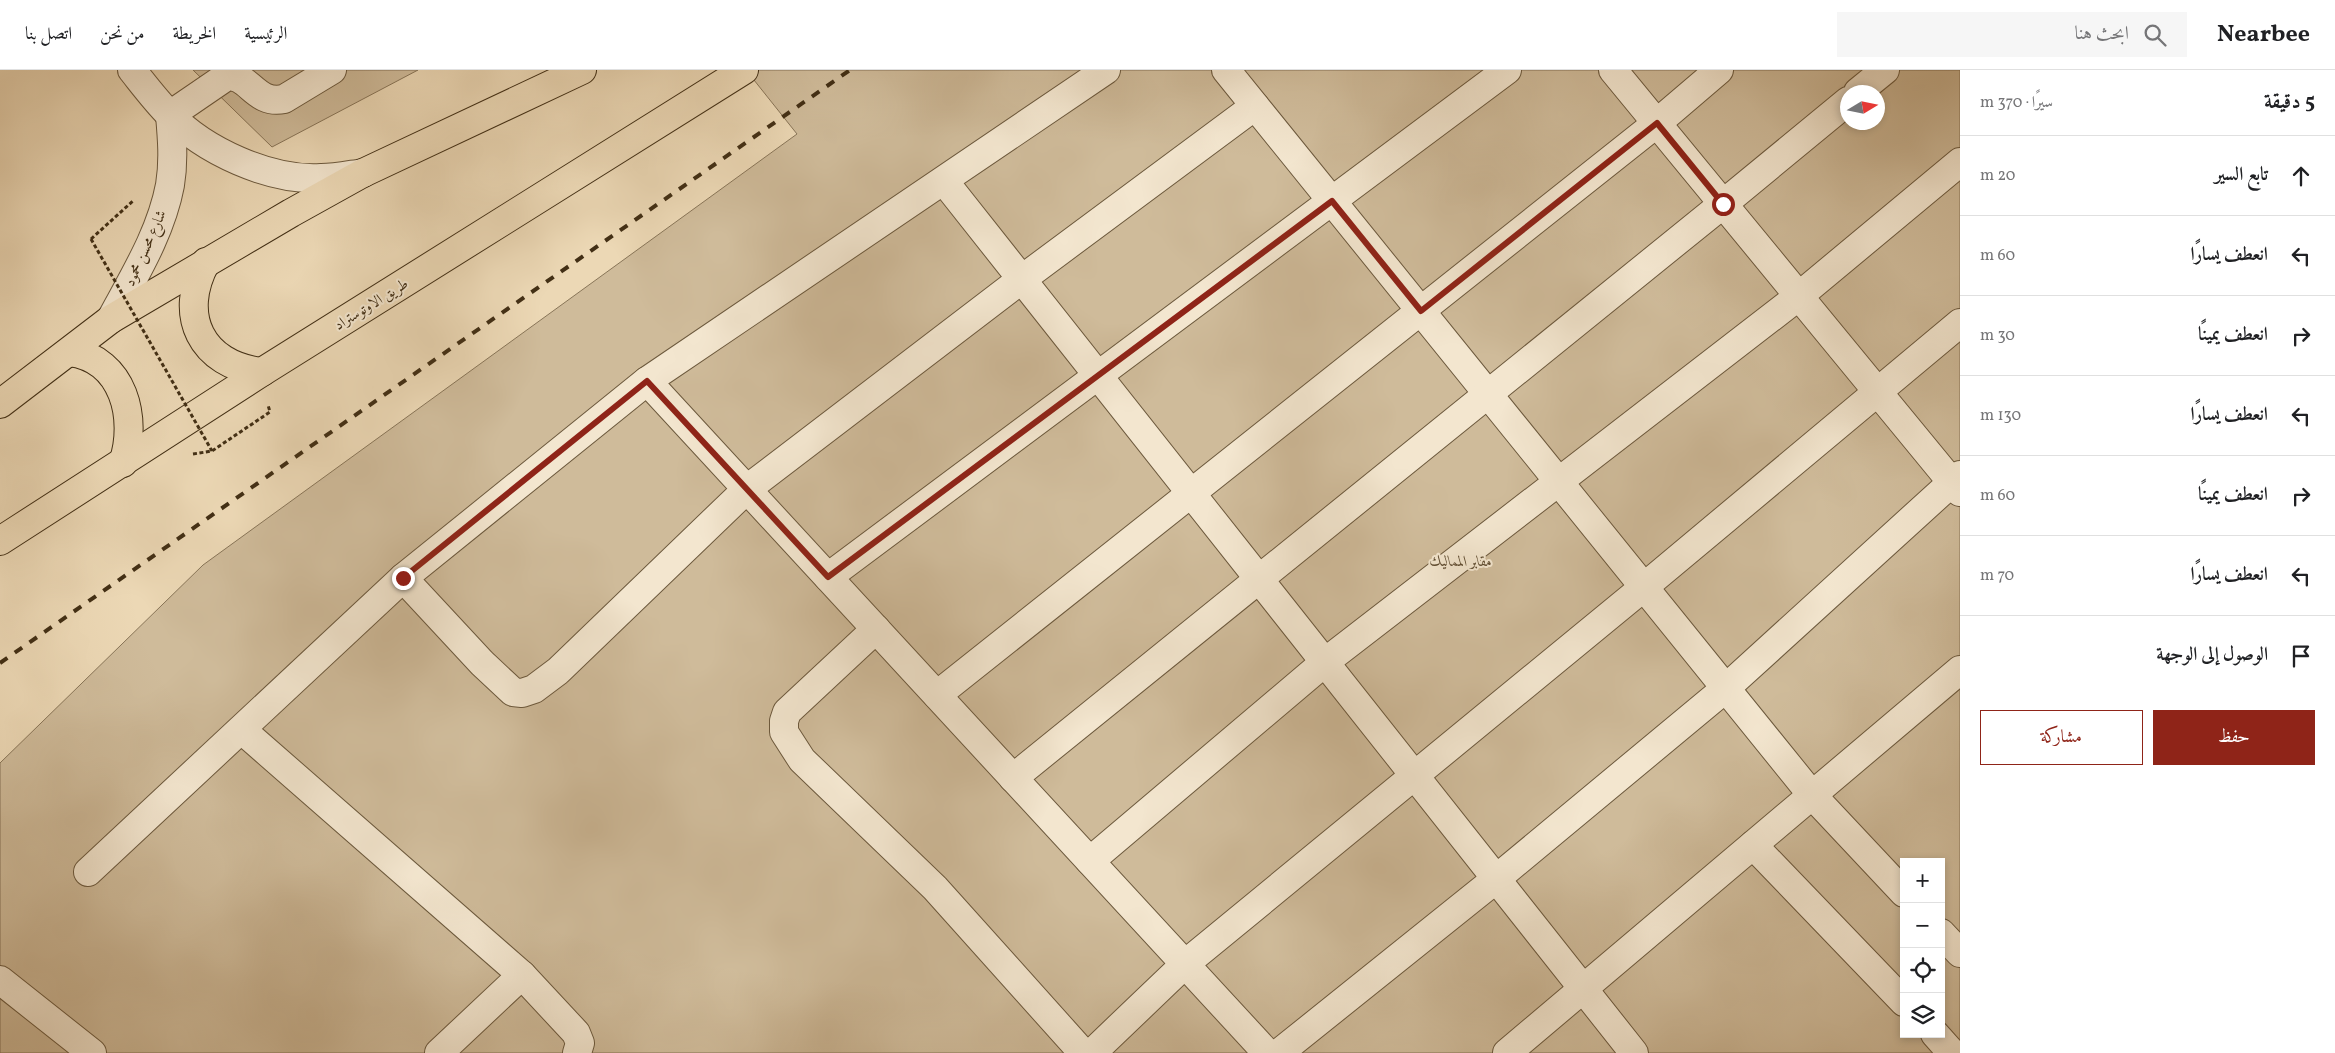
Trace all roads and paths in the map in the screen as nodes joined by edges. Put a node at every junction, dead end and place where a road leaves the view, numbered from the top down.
1 (132, 70) edge
2 (332, 70) edge
3 (582, 70) edge
4 (744, 70) edge
5 (1106, 70) edge
6 (1226, 70) edge
7 (1507, 70) edge
8 (1613, 70) edge
9 (1719, 70) edge
10 (1885, 70) edge
11 (549, 77) edge
12 (1867, 85) edge
13 (1256, 106) junction
14 (1840, 108) edge
15 (170, 115) junction
16 (1657, 123) junction
17 (1960, 162) edge
18 (363, 173) junction
19 (944, 181) junction
20 (139, 195) dead end
21 (1332, 201) junction
22 (1723, 204) junction
23 (206, 262) junction
24 (1022, 279) junction
25 (1799, 296) junction
26 (1421, 311) junction
27 (111, 319) junction
28 (1960, 323) edge
29 (70, 352) junction
30 (262, 372) junction
31 (1099, 376) junction
32 (647, 381) junction
33 (1879, 392) junction
34 (1488, 394) junction
35 (0, 404) edge
36 (270, 412) dead end
37 (123, 463) junction
38 (1559, 481) junction
39 (1957, 483) edge
40 (748, 490) junction
41 (1191, 494) junction
42 (0, 540) edge
43 (828, 577) junction
44 (403, 578) junction
45 (1259, 579) junction
46 (1644, 587) junction
47 (876, 629) junction
48 (1325, 662) junction
49 (1960, 670) edge
50 (1726, 688) junction
51 (937, 695) junction
52 (242, 730) junction
53 (1415, 776) junction
54 (1013, 778) junction
55 (1812, 795) junction
56 (1753, 845) junction
57 (1090, 861) junction
58 (88, 872) dead end
59 (1496, 879) junction
60 (1900, 889) edge
61 (1945, 937) edge
62 (1960, 953) edge
63 (1185, 964) junction
64 (522, 975) junction
65 (0, 980) edge
66 (1584, 989) junction
67 (1900, 998) edge
68 (1939, 1038) edge
69 (92, 1053) edge
70 (439, 1053) edge
71 (577, 1053) edge
72 (1083, 1053) edge
73 (1092, 1053) edge
74 (1267, 1053) edge
75 (1278, 1053) edge
76 (1507, 1053) edge
77 (1634, 1053) edge
78 (1952, 1053) edge

1 - 15 street
2 - 15 street
3 - 11 highway
4 - 30 highway, طريق الاوتوستراد
5 - 19 street
6 - 13 street
7 - 21 street
8 - 16 street
9 - 16 street
10 - 12 street
11 - 18 highway
13 - 21 street
13 - 24 street
14 - 22 street
15 - 18 street
15 - 27 street, شارع محسن محمود
16 - 22 street
16 - 26 street
17 - 25 street
18 - 23 highway
19 - 24 street
19 - 32 street
20 - 36 path, bridge
21 - 26 street
21 - 31 street
22 - 25 street
22 - 34 street
23 - 27 highway
23 - 30 highway
24 - 31 street
24 - 40 street
25 - 33 street
25 - 38 street
26 - 34 street
26 - 41 street
27 - 29 highway
28 - 33 street
29 - 35 highway
29 - 37 highway
30 - 37 highway, طريق الاوتوستراد
31 - 41 street
31 - 43 street
32 - 40 street
32 - 44 street
33 - 39 street
33 - 46 street
34 - 38 street
34 - 45 street
37 - 42 highway, طريق الاوتوستراد
38 - 46 street
38 - 48 street
39 - 50 street
40 - 43 street
40 - 44 street
41 - 45 street
41 - 51 street
43 - 47 street
44 - 52 street
45 - 48 street
45 - 54 street
46 - 50 street
46 - 53 street
47 - 51 street
47 - 72 street
48 - 53 street
48 - 57 street
49 - 55 street
50 - 55 street
50 - 59 street
51 - 54 street
52 - 58 street
52 - 64 street
53 - 59 street
53 - 63 street
54 - 57 street
55 - 56 street
55 - 60 street
56 - 66 street
56 - 67 street
57 - 63 street
59 - 66 street
59 - 75 street
61 - 62 street
63 - 73 street
63 - 74 street
64 - 70 street
64 - 71 street
65 - 69 street
66 - 76 street
66 - 77 street
68 - 78 street

